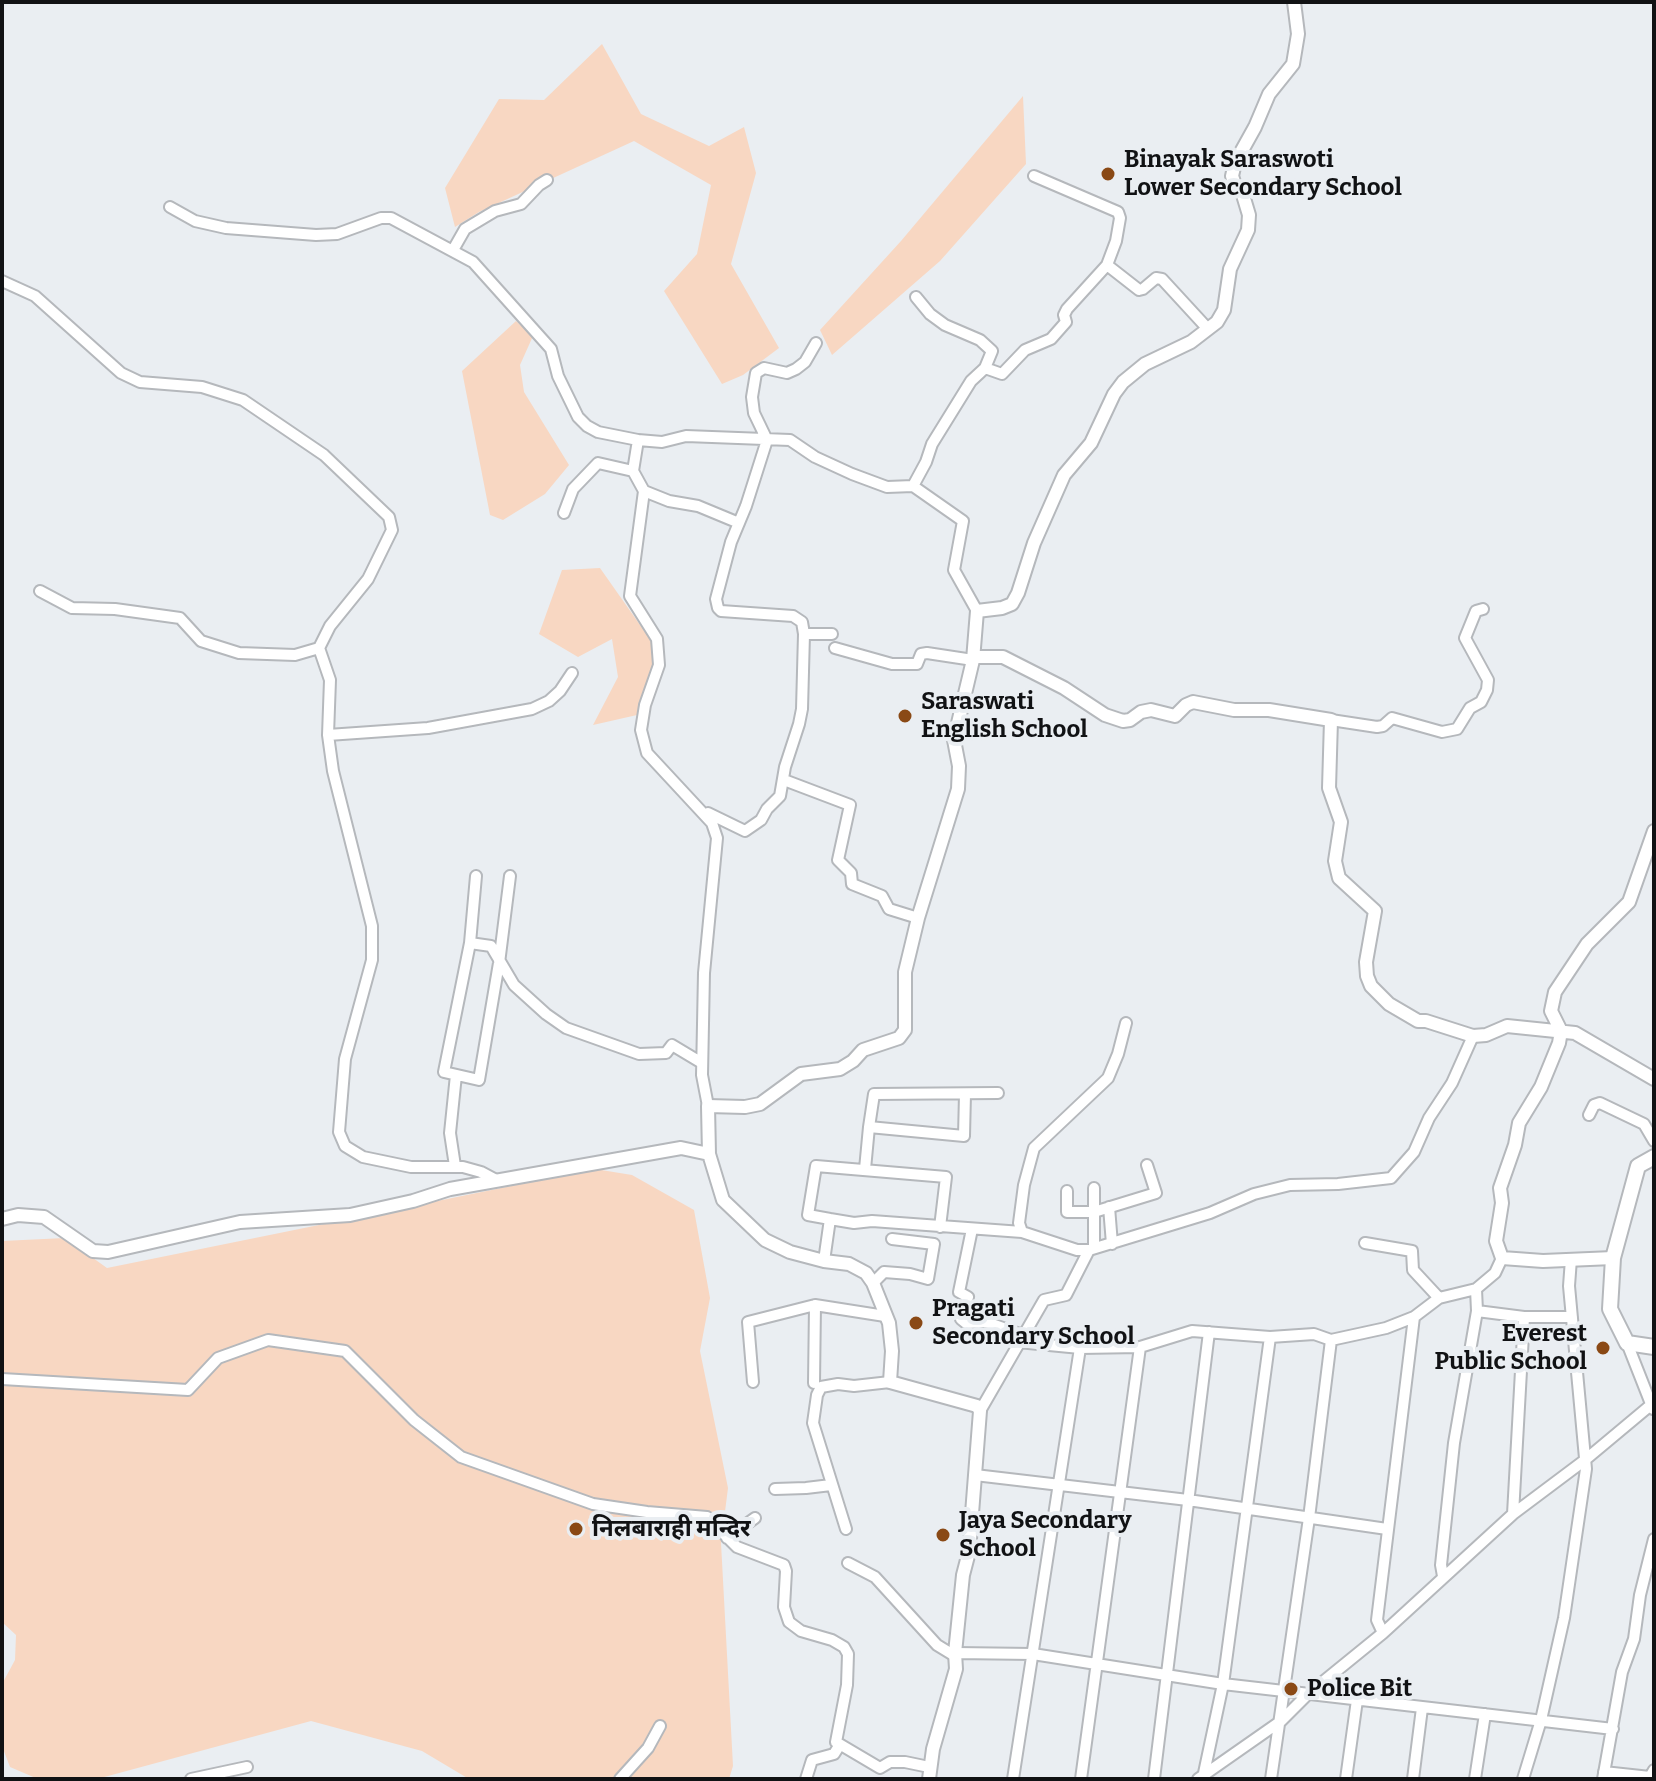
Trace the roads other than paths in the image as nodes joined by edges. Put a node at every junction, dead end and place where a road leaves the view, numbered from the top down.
1 (1294, 2) edge
2 (1034, 176) dead end
3 (547, 180) dead end
4 (170, 207) dead end
5 (453, 250) junction
6 (1107, 265) junction
7 (2, 281) edge
8 (916, 297) dead end
9 (1208, 329) junction
10 (816, 343) dead end
11 (985, 368) junction
12 (638, 440) junction
13 (767, 440) junction
14 (633, 471) junction
15 (913, 486) junction
16 (644, 491) junction
17 (564, 513) dead end
18 (739, 523) junction
19 (40, 591) dead end
20 (1483, 609) dead end
21 (977, 611) junction
22 (804, 634) junction
23 (832, 634) dead end
24 (319, 648) junction
25 (835, 648) dead end
26 (973, 659) junction
27 (572, 673) dead end
28 (1331, 720) junction
29 (328, 735) junction
30 (784, 780) junction
31 (703, 813) junction
32 (1654, 831) edge
33 (476, 876) dead end
34 (510, 876) dead end
35 (918, 918) junction
36 (470, 943) junction
37 (499, 963) junction
38 (1126, 1023) dead end
39 (1561, 1031) junction
40 (1473, 1036) junction
41 (702, 1063) junction
42 (456, 1075) junction
43 (1654, 1079) edge
44 (998, 1093) dead end
45 (965, 1094) junction
46 (708, 1106) junction
47 (1589, 1115) dead end
48 (869, 1127) junction
49 (1654, 1141) edge
50 (709, 1154) junction
51 (1654, 1157) edge
52 (1147, 1165) dead end
53 (455, 1166) junction
54 (865, 1169) junction
55 (496, 1180) junction
56 (1094, 1188) dead end
57 (1067, 1191) dead end
58 (1109, 1207) junction
59 (1094, 1212) junction
60 (2, 1219) edge
61 (830, 1219) junction
62 (938, 1227) junction
63 (972, 1229) junction
64 (1022, 1232) junction
65 (892, 1239) dead end
66 (1365, 1243) dead end
67 (934, 1244) junction
68 (1112, 1244) junction
69 (1092, 1249) junction
70 (1502, 1258) junction
71 (1613, 1258) junction
72 (1571, 1259) junction
73 (824, 1261) junction
74 (873, 1283) junction
75 (1476, 1289) junction
76 (1439, 1298) junction
77 (815, 1305) junction
78 (1477, 1311) junction
79 (885, 1316) dead end
80 (1414, 1317) junction
81 (1524, 1317) junction
82 (1572, 1317) junction
83 (1209, 1332) junction
84 (1270, 1337) junction
85 (1020, 1338) junction
86 (1331, 1340) junction
87 (1627, 1343) junction
88 (1140, 1347) junction
89 (1654, 1347) edge
90 (1080, 1348) junction
91 (2, 1379) edge
92 (753, 1382) dead end
93 (890, 1382) junction
94 (814, 1383) dead end
95 (1653, 1408) edge
96 (980, 1411) junction
97 (1585, 1460) junction
98 (975, 1475) junction
99 (831, 1485) junction
100 (1060, 1486) junction
101 (775, 1489) dead end
102 (1121, 1493) junction
103 (1188, 1500) junction
104 (1248, 1510) junction
105 (1513, 1514) junction
106 (755, 1518) dead end
107 (1309, 1518) junction
108 (846, 1529) dead end
109 (1387, 1529) junction
110 (727, 1538) junction
111 (1654, 1539) edge
112 (848, 1563) dead end
113 (1443, 1576) junction
114 (1383, 1633) junction
115 (1033, 1654) junction
116 (955, 1655) junction
117 (1098, 1665) junction
118 (1166, 1675) junction
119 (1223, 1684) junction
120 (1286, 1690) junction
121 (1308, 1694) junction
122 (1357, 1700) junction
123 (1422, 1708) junction
124 (1485, 1714) junction
125 (1541, 1720) junction
126 (1281, 1721) junction
127 (660, 1726) dead end
128 (1613, 1729) junction
129 (839, 1746) junction
130 (247, 1767) dead end
131 (929, 1773) edge
132 (1604, 1776) edge
133 (1651, 1776) edge
134 (1202, 1777) edge
135 (191, 1779) edge
136 (620, 1779) edge
137 (806, 1779) edge
138 (1013, 1779) edge
139 (1081, 1779) edge
140 (1154, 1779) edge
141 (1271, 1779) edge
142 (1346, 1779) edge
143 (1413, 1779) edge
144 (1475, 1779) edge
145 (1523, 1779) edge

1 - 9 street
2 - 6 street
3 - 5 street
4 - 5 street
5 - 12 street
6 - 9 street
6 - 11 street
7 - 24 street
8 - 11 street
9 - 21 street
10 - 13 street
11 - 15 street
12 - 13 street
12 - 14 street
13 - 15 street
13 - 18 street
14 - 16 street
14 - 17 street
15 - 21 street
16 - 18 street
16 - 31 street
18 - 22 street
19 - 24 street
20 - 28 street
21 - 26 street
22 - 23 street
22 - 30 street
24 - 29 street
25 - 26 street
26 - 28 street
26 - 35 street
27 - 29 street
28 - 40 street
29 - 53 street
30 - 31 street
30 - 35 street
31 - 41 street
32 - 39 street
33 - 36 street
34 - 37 street
35 - 46 street
36 - 37 street
36 - 42 street
37 - 41 street
37 - 42 street
38 - 64 street
39 - 40 street
39 - 43 street
39 - 70 street
40 - 68 street
41 - 46 street
42 - 53 street
44 - 45 street
45 - 48 street
45 - 48 street
46 - 50 street
47 - 49 street
48 - 54 street
50 - 55 street
50 - 73 street
51 - 71 main road
52 - 58 street
53 - 55 street
54 - 61 street
54 - 62 street
55 - 60 street
56 - 59 street
57 - 59 street
58 - 59 street
58 - 68 street
59 - 69 street
61 - 62 street
61 - 73 street
62 - 63 street
62 - 67 street
63 - 64 street
63 - 85 street
64 - 69 street
65 - 67 street
66 - 76 street
67 - 74 street
68 - 69 street
69 - 85 street
70 - 72 street
70 - 75 street
71 - 72 street
71 - 87 main road
72 - 82 street
73 - 74 street
74 - 93 street
75 - 76 street
75 - 78 street
76 - 80 street
77 - 79 street
77 - 92 street
77 - 94 street
78 - 81 street
78 - 113 street
80 - 86 street
80 - 109 street
81 - 82 street
81 - 105 street
82 - 97 street
83 - 84 street
83 - 88 street
83 - 103 street
84 - 86 street
84 - 104 street
85 - 90 street
85 - 96 street
86 - 107 street
87 - 89 main road
87 - 95 street
88 - 90 street
88 - 102 street
90 - 100 street
91 - 110 street
93 - 96 street
93 - 99 street
95 - 97 street
96 - 98 street
97 - 105 street
97 - 125 street
98 - 100 street
98 - 116 street
99 - 101 street
99 - 108 street
100 - 102 street
100 - 115 street
102 - 103 street
102 - 117 street
103 - 104 street
103 - 118 street
104 - 107 street
104 - 119 street
105 - 113 street
106 - 110 street
107 - 109 street
107 - 120 street
109 - 114 street
110 - 129 street
111 - 128 street
112 - 116 street
113 - 114 street
114 - 121 street
115 - 116 street
115 - 117 street
115 - 138 street
116 - 131 street
117 - 118 street
117 - 139 street
118 - 119 street
118 - 140 street
119 - 120 street
119 - 134 street
120 - 121 street
120 - 126 street
121 - 122 street
121 - 126 street
122 - 123 street
122 - 142 street
123 - 124 street
123 - 143 street
124 - 125 street
124 - 144 street
125 - 128 street
125 - 145 street
126 - 134 street
126 - 141 street
127 - 136 street
128 - 132 street
129 - 131 street
129 - 137 street
130 - 135 street
132 - 133 street

